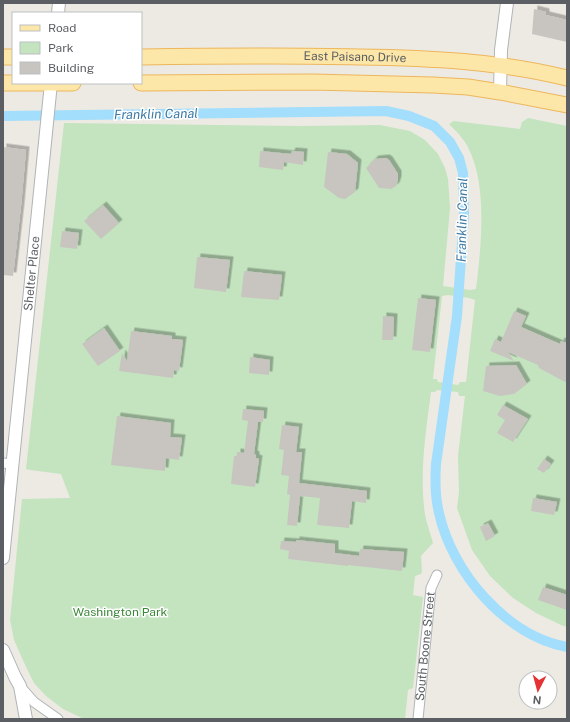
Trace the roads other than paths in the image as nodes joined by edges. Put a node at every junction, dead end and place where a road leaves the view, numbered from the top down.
1 (507, 3) edge
2 (142, 57) edge
3 (501, 66) junction
4 (567, 78) edge
5 (142, 83) edge
6 (51, 84) edge
7 (500, 92) junction
8 (567, 105) edge
9 (7, 464) edge
10 (3, 558) edge
11 (437, 575) dead end
12 (3, 650) edge
13 (20, 686) junction
14 (26, 719) edge
15 (58, 719) edge
16 (418, 719) edge

1 - 3 street
2 - 3 main road, East Paisano Drive
3 - 4 main road, East Paisano Drive
3 - 7 street
5 - 7 main road
6 - 9 street, Shelter Place
7 - 8 main road
9 - 10 street, Shelter Place
11 - 16 street, South Boone Street
12 - 13 street
13 - 14 street
13 - 15 street

